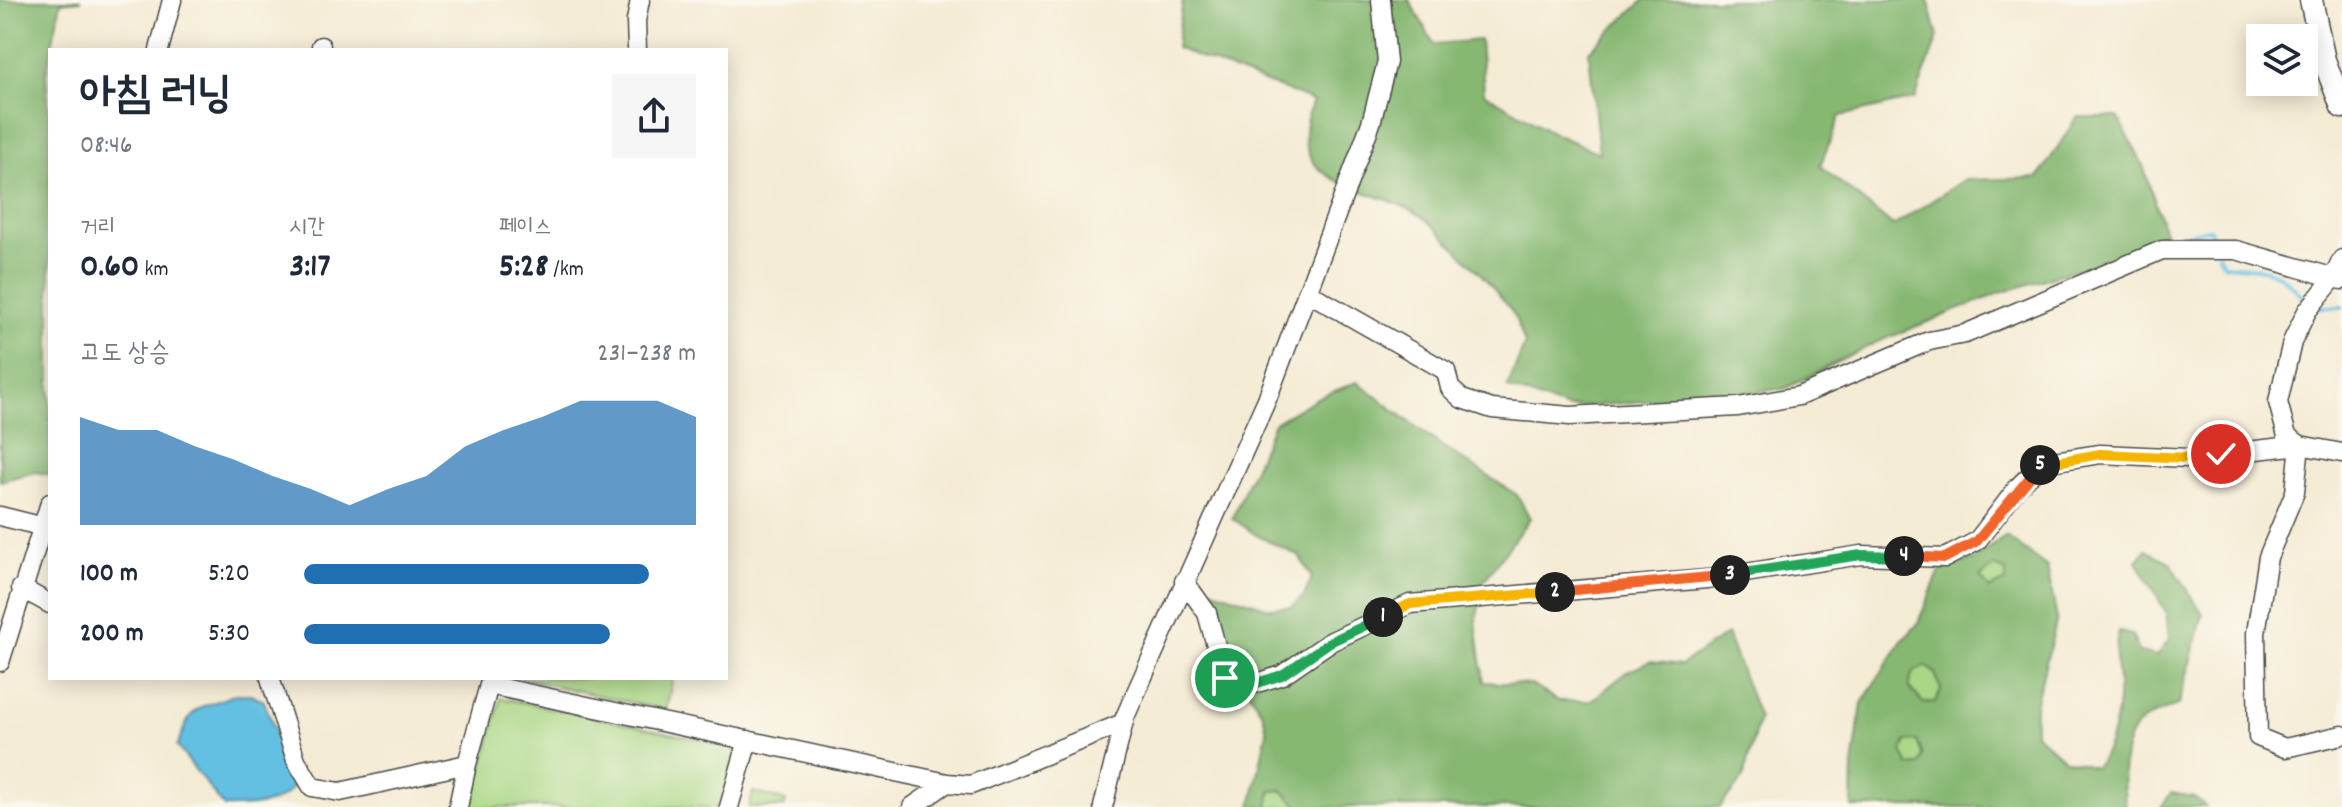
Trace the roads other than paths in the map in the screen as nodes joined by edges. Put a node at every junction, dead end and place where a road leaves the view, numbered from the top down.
1 (172, 0) edge
2 (640, 0) edge
3 (1381, 0) edge
4 (2311, 0) edge
5 (160, 48) edge
6 (637, 48) edge
7 (2342, 107) edge
8 (2342, 259) edge
9 (2338, 280) edge
10 (1309, 293) junction
11 (2300, 445) junction
12 (2342, 453) edge
13 (48, 508) edge
14 (0, 516) edge
15 (40, 526) junction
16 (1184, 581) junction
17 (21, 588) junction
18 (48, 603) edge
19 (0, 662) edge
20 (271, 680) edge
21 (1123, 723) junction
22 (2342, 735) edge
23 (748, 740) junction
24 (467, 764) junction
25 (947, 783) junction
26 (458, 807) edge
27 (729, 807) edge
28 (912, 807) edge
29 (1103, 807) edge

1 - 5 street
2 - 6 street
3 - 10 street
4 - 7 main road
8 - 9 street
9 - 10 street
9 - 11 street
10 - 16 street
11 - 12 street
11 - 16 street
11 - 22 street
13 - 15 street
14 - 15 street
15 - 17 street
16 - 21 street
17 - 18 street
17 - 19 street
20 - 24 street
21 - 25 street
21 - 29 street
23 - 24 street
23 - 25 street
23 - 27 street
24 - 26 street
25 - 28 street

